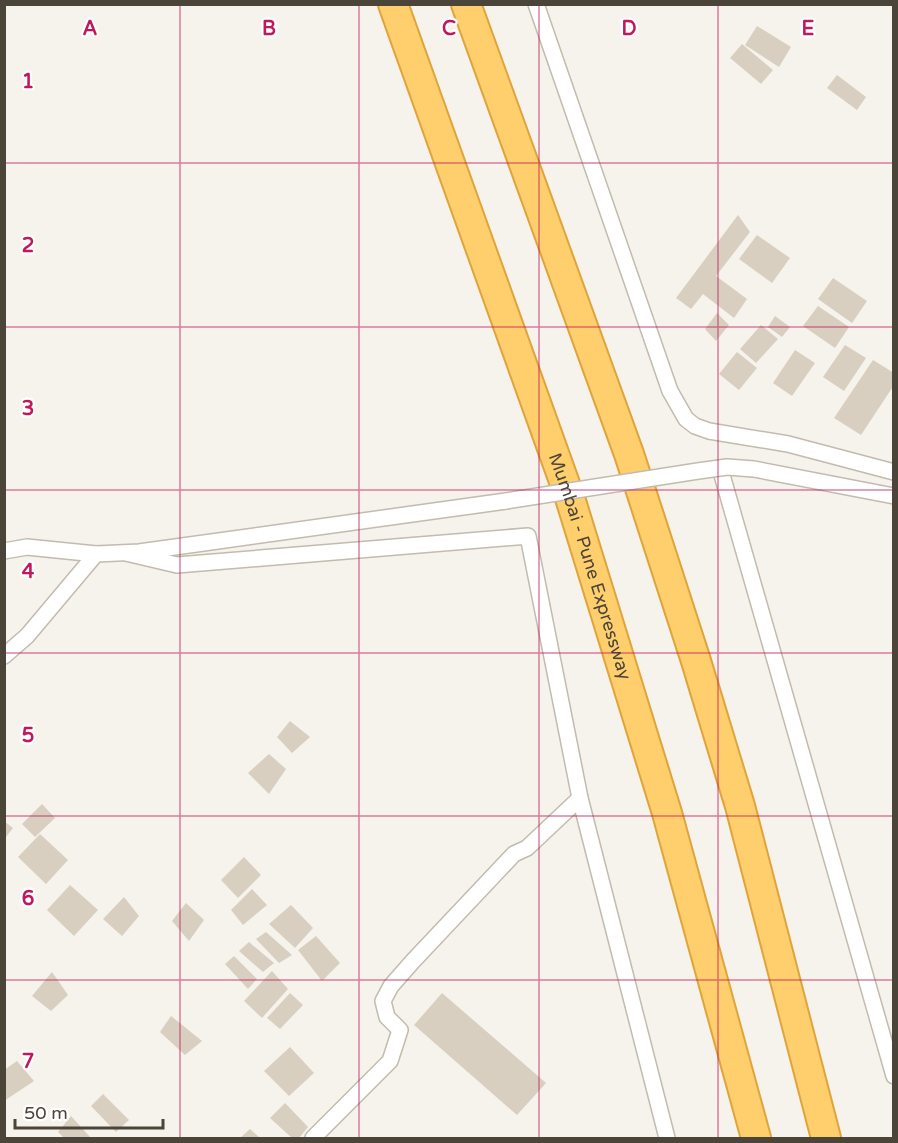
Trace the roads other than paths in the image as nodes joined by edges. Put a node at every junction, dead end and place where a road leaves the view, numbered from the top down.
1 (393, 4) edge
2 (466, 4) edge
3 (536, 4) edge
4 (720, 468) junction
5 (894, 472) edge
6 (894, 496) edge
7 (4, 551) edge
8 (126, 553) junction
9 (96, 554) junction
10 (4, 656) edge
11 (580, 798) junction
12 (894, 1076) edge
13 (313, 1138) edge
14 (667, 1138) edge
15 (756, 1138) edge
16 (826, 1138) edge

1 - 15 highway, Mumbai - Pune Expressway
2 - 16 highway
3 - 5 street
4 - 6 street, bridge
4 - 8 street, bridge
4 - 12 street
7 - 9 street
8 - 9 street
8 - 11 street
9 - 10 street
11 - 13 street
11 - 14 street

